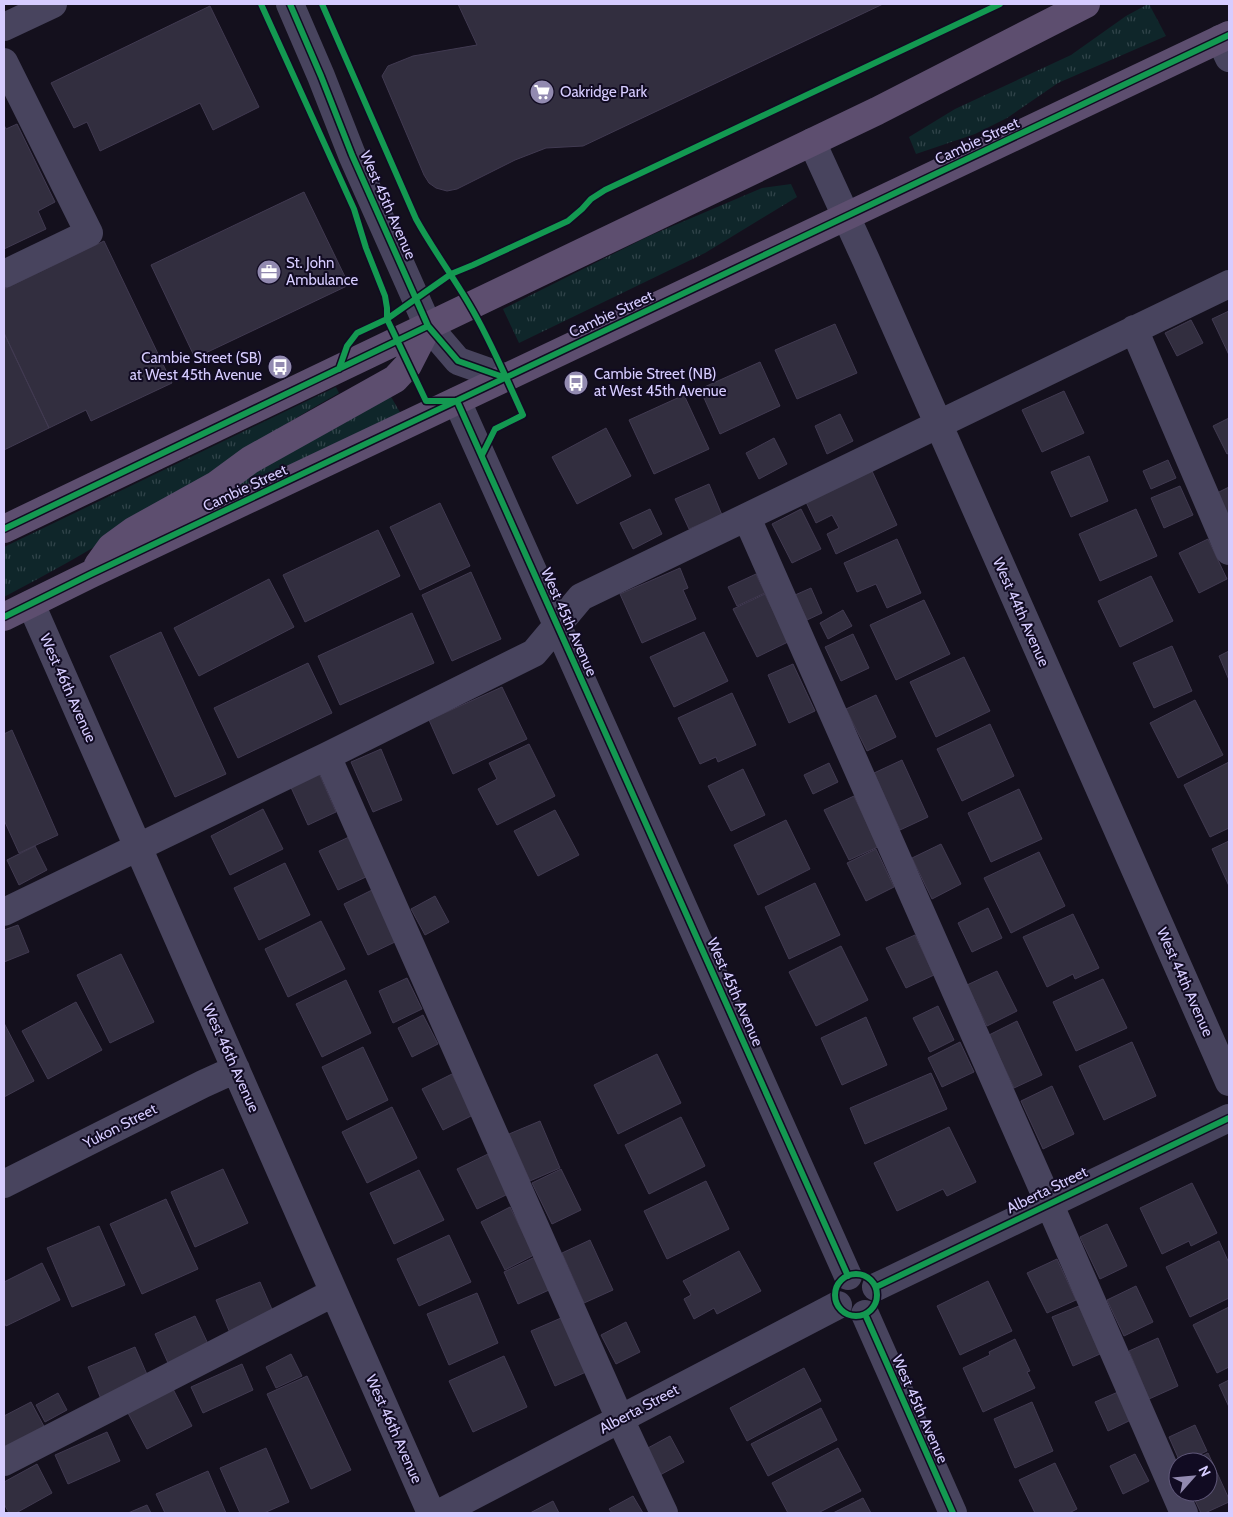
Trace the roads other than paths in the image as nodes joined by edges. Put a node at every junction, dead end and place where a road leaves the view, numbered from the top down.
1 (54, 4) edge
2 (290, 4) edge
3 (1086, 4) edge
4 (4, 27) edge
5 (1226, 44) edge
6 (4, 62) edge
7 (812, 142) junction
8 (847, 217) junction
9 (4, 274) edge
10 (1229, 284) edge
11 (428, 326) junction
12 (1134, 330) junction
13 (506, 378) junction
14 (457, 401) junction
15 (938, 424) junction
16 (747, 518) junction
17 (4, 529) edge
18 (1229, 551) edge
19 (91, 574) junction
20 (31, 604) junction
21 (4, 617) edge
22 (557, 626) junction
23 (327, 756) junction
24 (138, 848) junction
25 (4, 912) edge
26 (236, 1069) junction
27 (1229, 1082) edge
28 (1229, 1118) edge
29 (4, 1184) edge
30 (1049, 1203) junction
31 (848, 1276) junction
32 (876, 1287) junction
33 (333, 1293) junction
34 (838, 1305) junction
35 (865, 1314) junction
36 (620, 1419) junction
37 (4, 1462) edge
38 (431, 1513) edge
39 (440, 1513) edge
40 (664, 1513) edge
41 (953, 1513) edge
42 (1184, 1513) edge

1 - 4 street
2 - 11 street, West 45th Avenue
3 - 7 main road
5 - 8 main road, Cambie Street
6 - 9 street
7 - 8 street, West 44th Avenue
7 - 11 main road
8 - 13 main road, Cambie Street
8 - 15 street, West 44th Avenue
10 - 12 street
11 - 13 street, West 45th Avenue
11 - 17 main road
11 - 19 main road
12 - 15 street
12 - 18 street
13 - 14 main road, Cambie Street
14 - 19 main road, Cambie Street
14 - 22 street, West 45th Avenue
15 - 16 street
15 - 27 street, West 44th Avenue
16 - 22 street
16 - 30 street
19 - 20 main road, Cambie Street
20 - 21 main road, Cambie Street
20 - 24 street, West 46th Avenue
22 - 23 street
22 - 31 street, West 45th Avenue
23 - 24 street
23 - 36 street
24 - 25 street
24 - 26 street, West 46th Avenue
26 - 29 street, Yukon Street
26 - 33 street, West 46th Avenue
28 - 30 street, Alberta Street
30 - 32 street, Alberta Street
30 - 42 street
31 - 32 street
31 - 34 street
32 - 35 street
33 - 37 street
33 - 38 street, West 46th Avenue
34 - 35 street
34 - 36 street, Alberta Street
35 - 41 street, West 45th Avenue
36 - 39 street, Alberta Street
36 - 40 street

